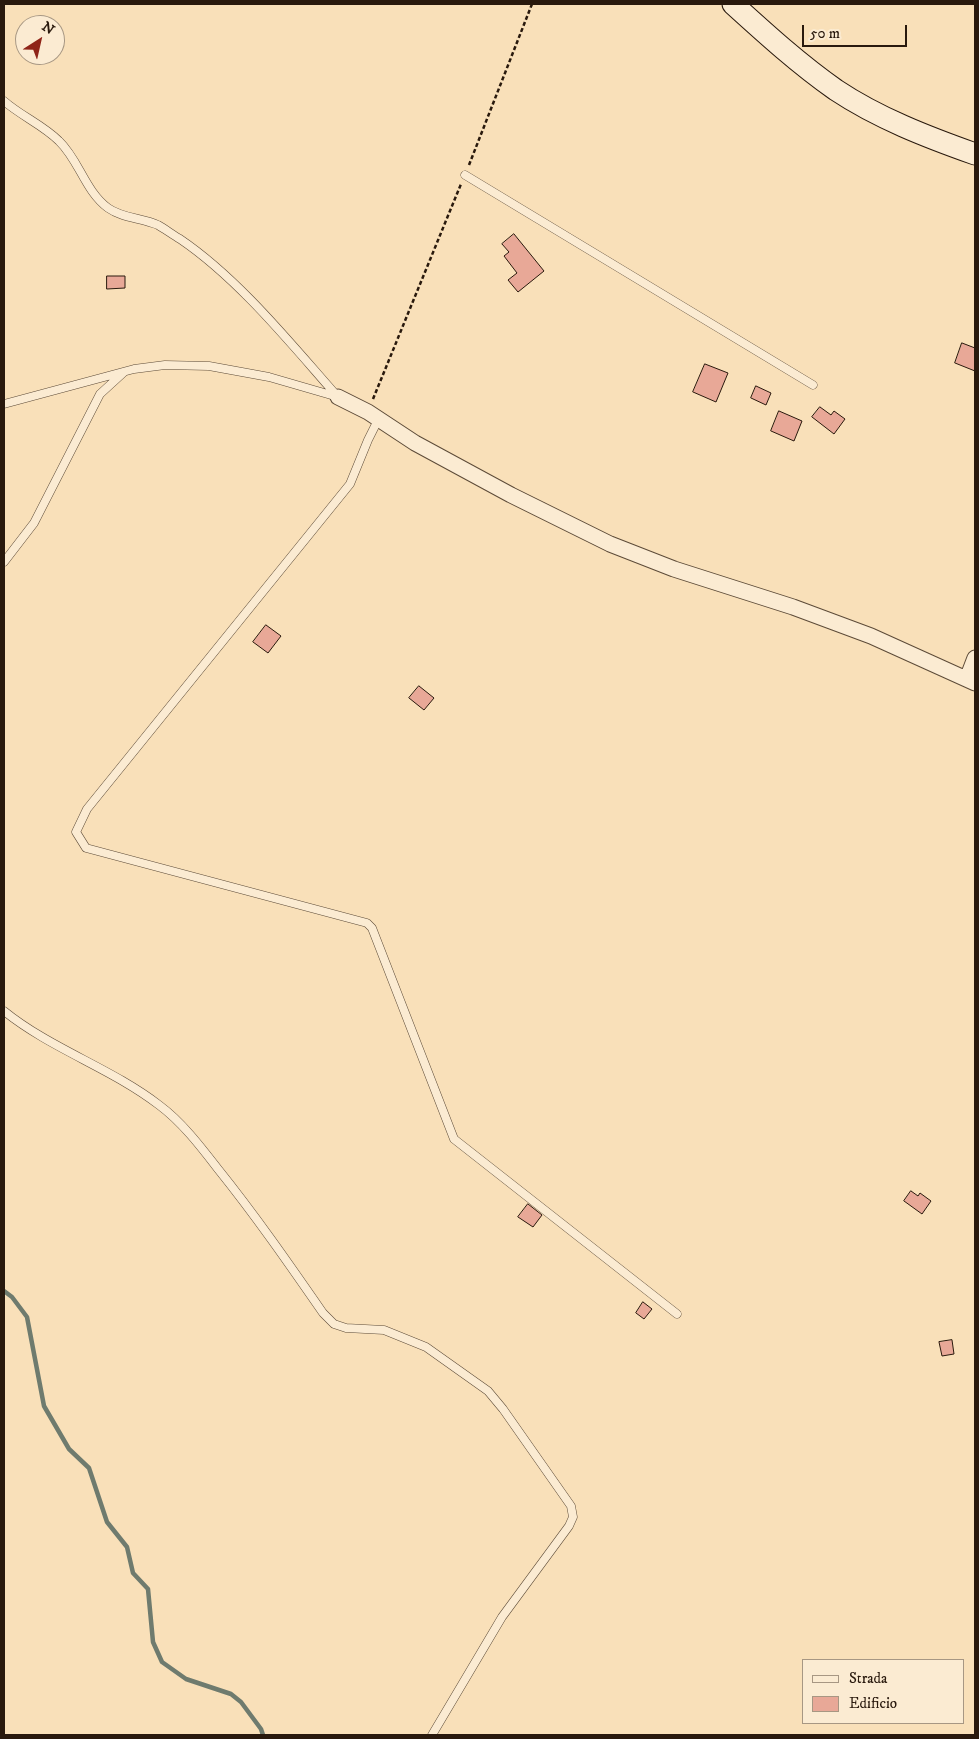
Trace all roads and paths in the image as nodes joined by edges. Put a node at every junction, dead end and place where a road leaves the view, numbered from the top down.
1 (532, 4) edge
2 (732, 4) edge
3 (4, 101) edge
4 (975, 154) edge
5 (465, 175) junction
6 (124, 372) junction
7 (812, 385) dead end
8 (338, 397) junction
9 (4, 404) edge
10 (373, 416) junction
11 (4, 562) edge
12 (975, 658) edge
13 (971, 681) edge
14 (4, 1011) edge
15 (677, 1314) dead end
16 (432, 1735) edge

1 - 5 path
2 - 4 main road
3 - 8 lane
5 - 7 lane
5 - 10 path
6 - 8 lane
6 - 9 lane
6 - 11 lane
8 - 10 street
10 - 13 street
10 - 15 lane
12 - 13 street
14 - 16 lane

